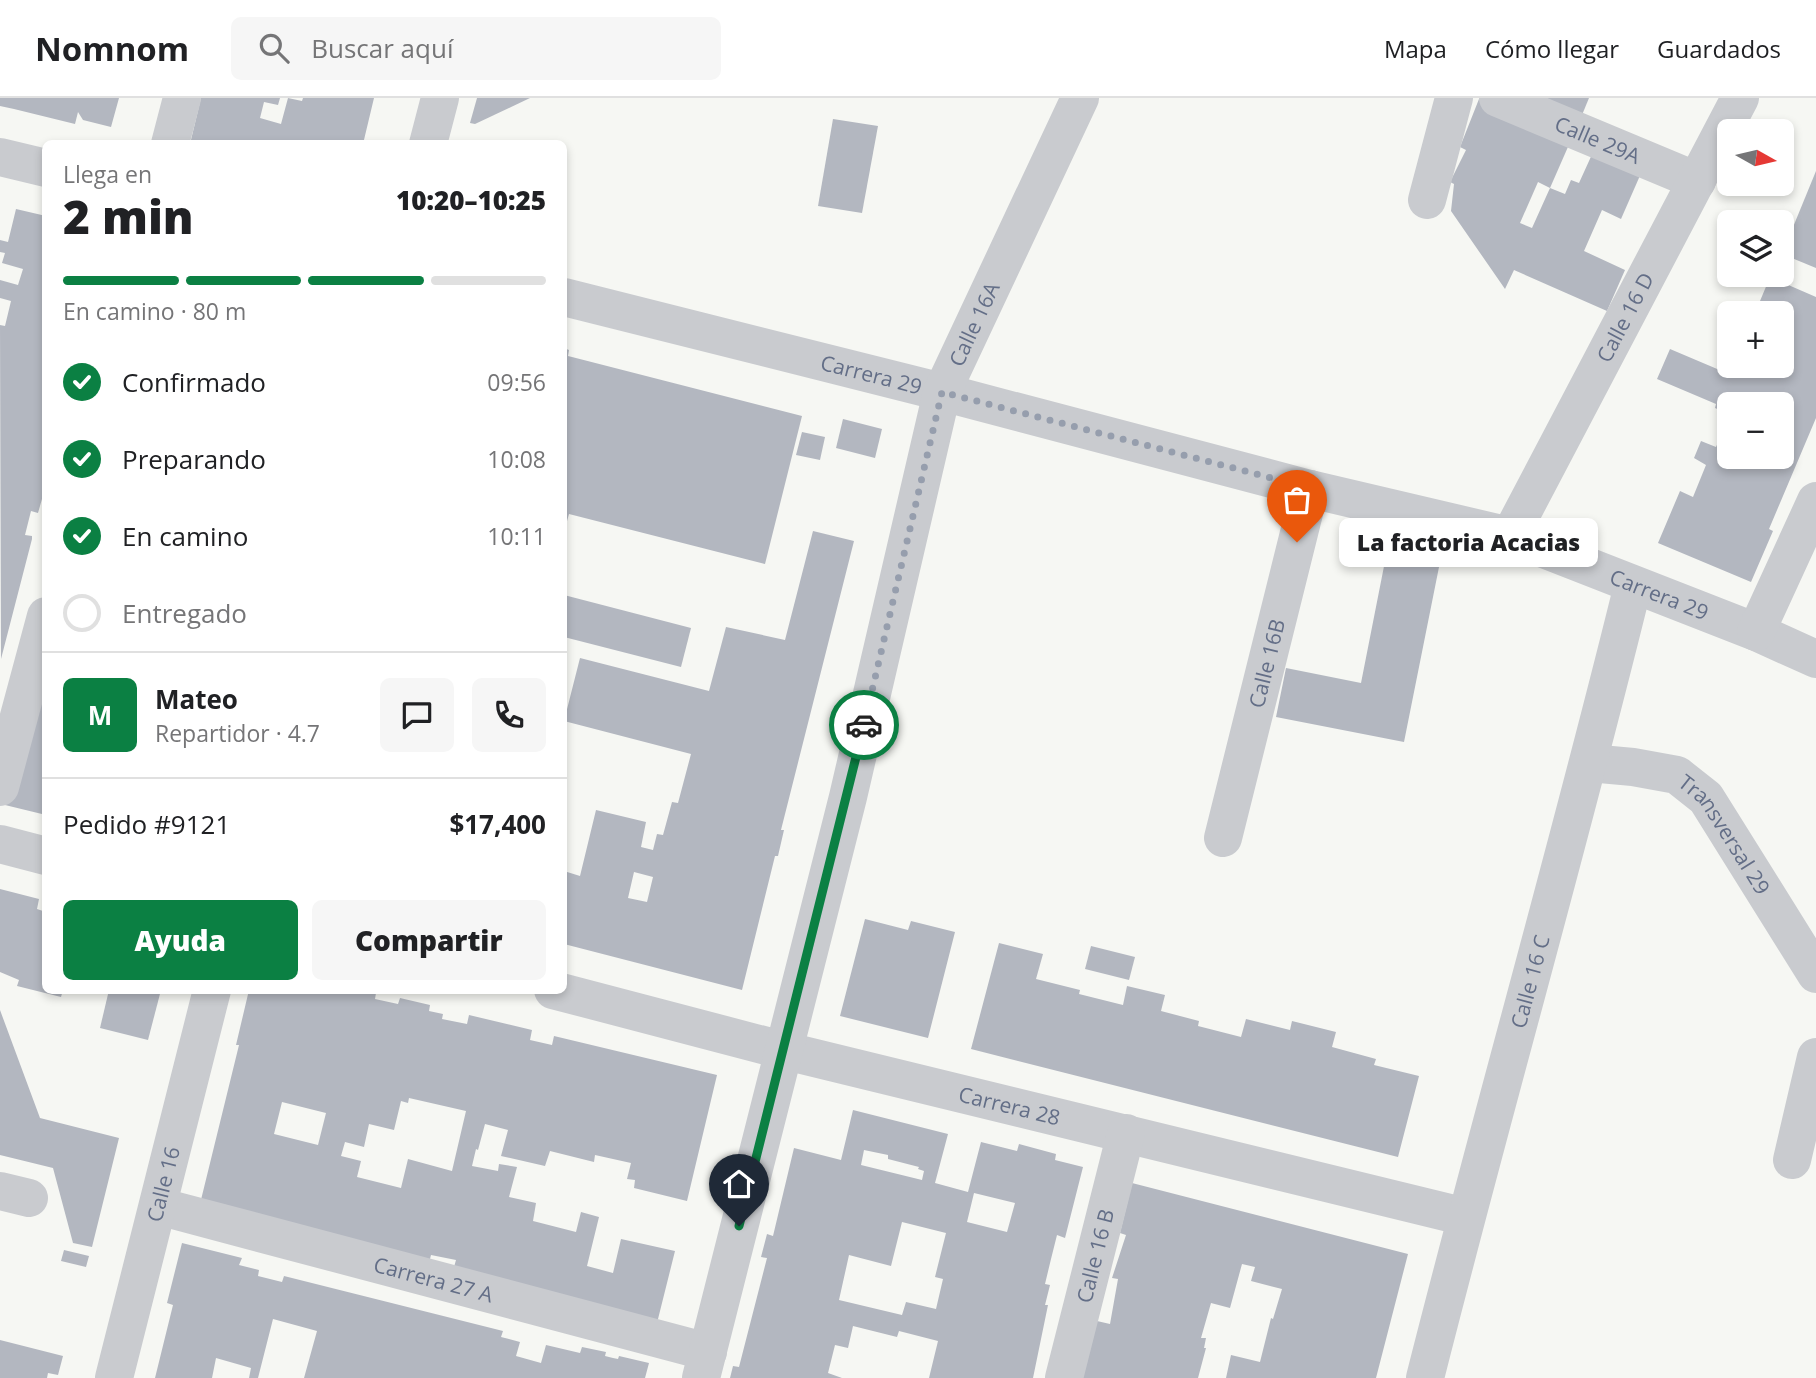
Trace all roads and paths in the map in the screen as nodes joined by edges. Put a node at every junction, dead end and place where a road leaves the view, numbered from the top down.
1 (182, 98) edge
2 (440, 98) edge
3 (1080, 98) edge
4 (1454, 98) edge
5 (1498, 98) edge
6 (1740, 98) edge
7 (171, 140) edge
8 (429, 140) edge
9 (0, 157) edge
10 (42, 167) edge
11 (1697, 181) junction
12 (1427, 200) dead end
13 (567, 298) edge
14 (942, 392) junction
15 (1310, 488) junction
16 (1816, 501) edge
17 (1510, 536) junction
18 (1633, 585) junction
19 (42, 631) edge
20 (1756, 632) junction
21 (1816, 659) edge
22 (1589, 763) junction
23 (0, 787) edge
24 (1223, 838) dead end
25 (0, 844) edge
26 (42, 855) edge
27 (1816, 974) edge
28 (567, 993) edge
29 (211, 994) edge
30 (782, 1050) junction
31 (1816, 1057) edge
32 (1125, 1133) junction
33 (1792, 1160) dead end
34 (158, 1206) junction
35 (1466, 1217) junction
36 (705, 1365) edge
37 (114, 1378) edge
38 (1063, 1378) edge
39 (1425, 1378) edge

1 - 7 street
2 - 8 street
3 - 14 street, Calle 16A
4 - 12 street
5 - 11 street, Calle 29A
6 - 11 street, Calle 16 D
9 - 10 street
11 - 17 street, Calle 16 D
13 - 14 street, Carrera 29
14 - 15 street, Carrera 29
14 - 30 street, Calle 16A
15 - 17 street, Carrera 29
15 - 24 street, Calle 16B
16 - 20 street
17 - 18 street, Carrera 29
18 - 20 street, Carrera 29
18 - 22 street, Calle 16 C
19 - 23 street
20 - 21 street, Carrera 29
22 - 27 street, Transversal 29
22 - 35 street, Calle 16 C
25 - 26 street
28 - 30 street, Carrera 28
29 - 34 street, Calle 16
30 - 32 street, Carrera 28
30 - 36 street, Calle 16A
31 - 33 street
32 - 35 street, Carrera 28
32 - 38 street, Calle 16 B
34 - 36 street, Carrera 27 A
34 - 37 street, Calle 16
35 - 39 street, Calle 16 C

